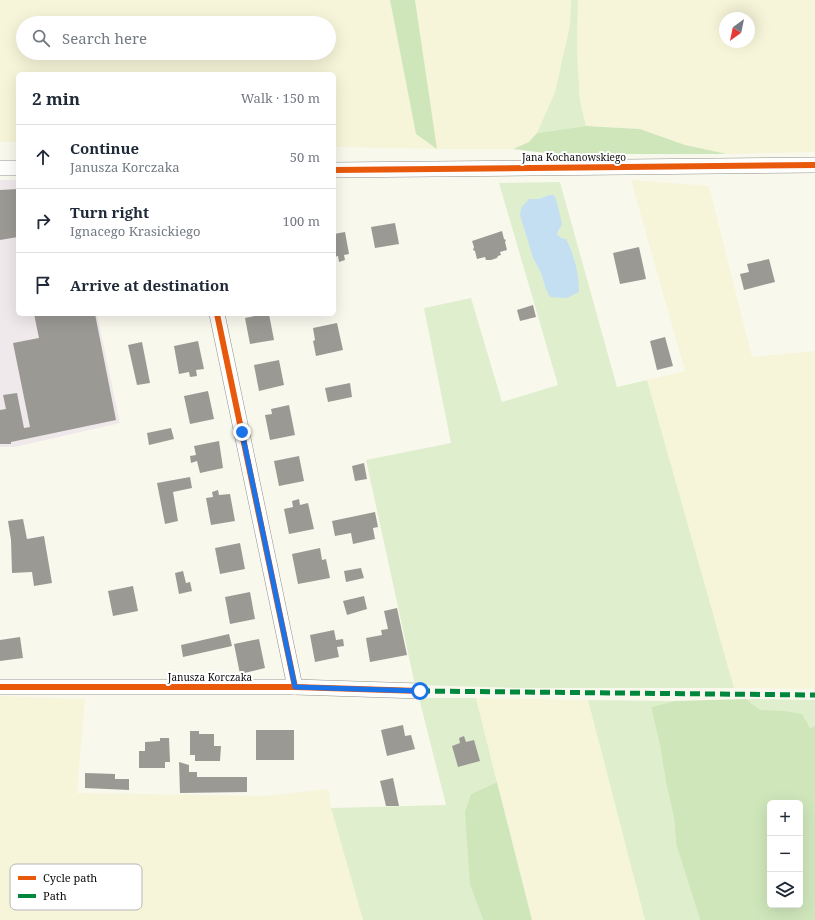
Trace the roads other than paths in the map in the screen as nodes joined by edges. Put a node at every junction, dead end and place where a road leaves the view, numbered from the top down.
1 (815, 165) edge
2 (0, 168) edge
3 (16, 168) edge
4 (336, 170) edge
5 (217, 316) edge
6 (0, 687) edge
7 (295, 687) junction
8 (420, 691) dead end

1 - 4 street, Jana Kochanowskiego
2 - 3 street
5 - 7 street
6 - 7 street, Janusza Korczaka
7 - 8 street, Janusza Korczaka

